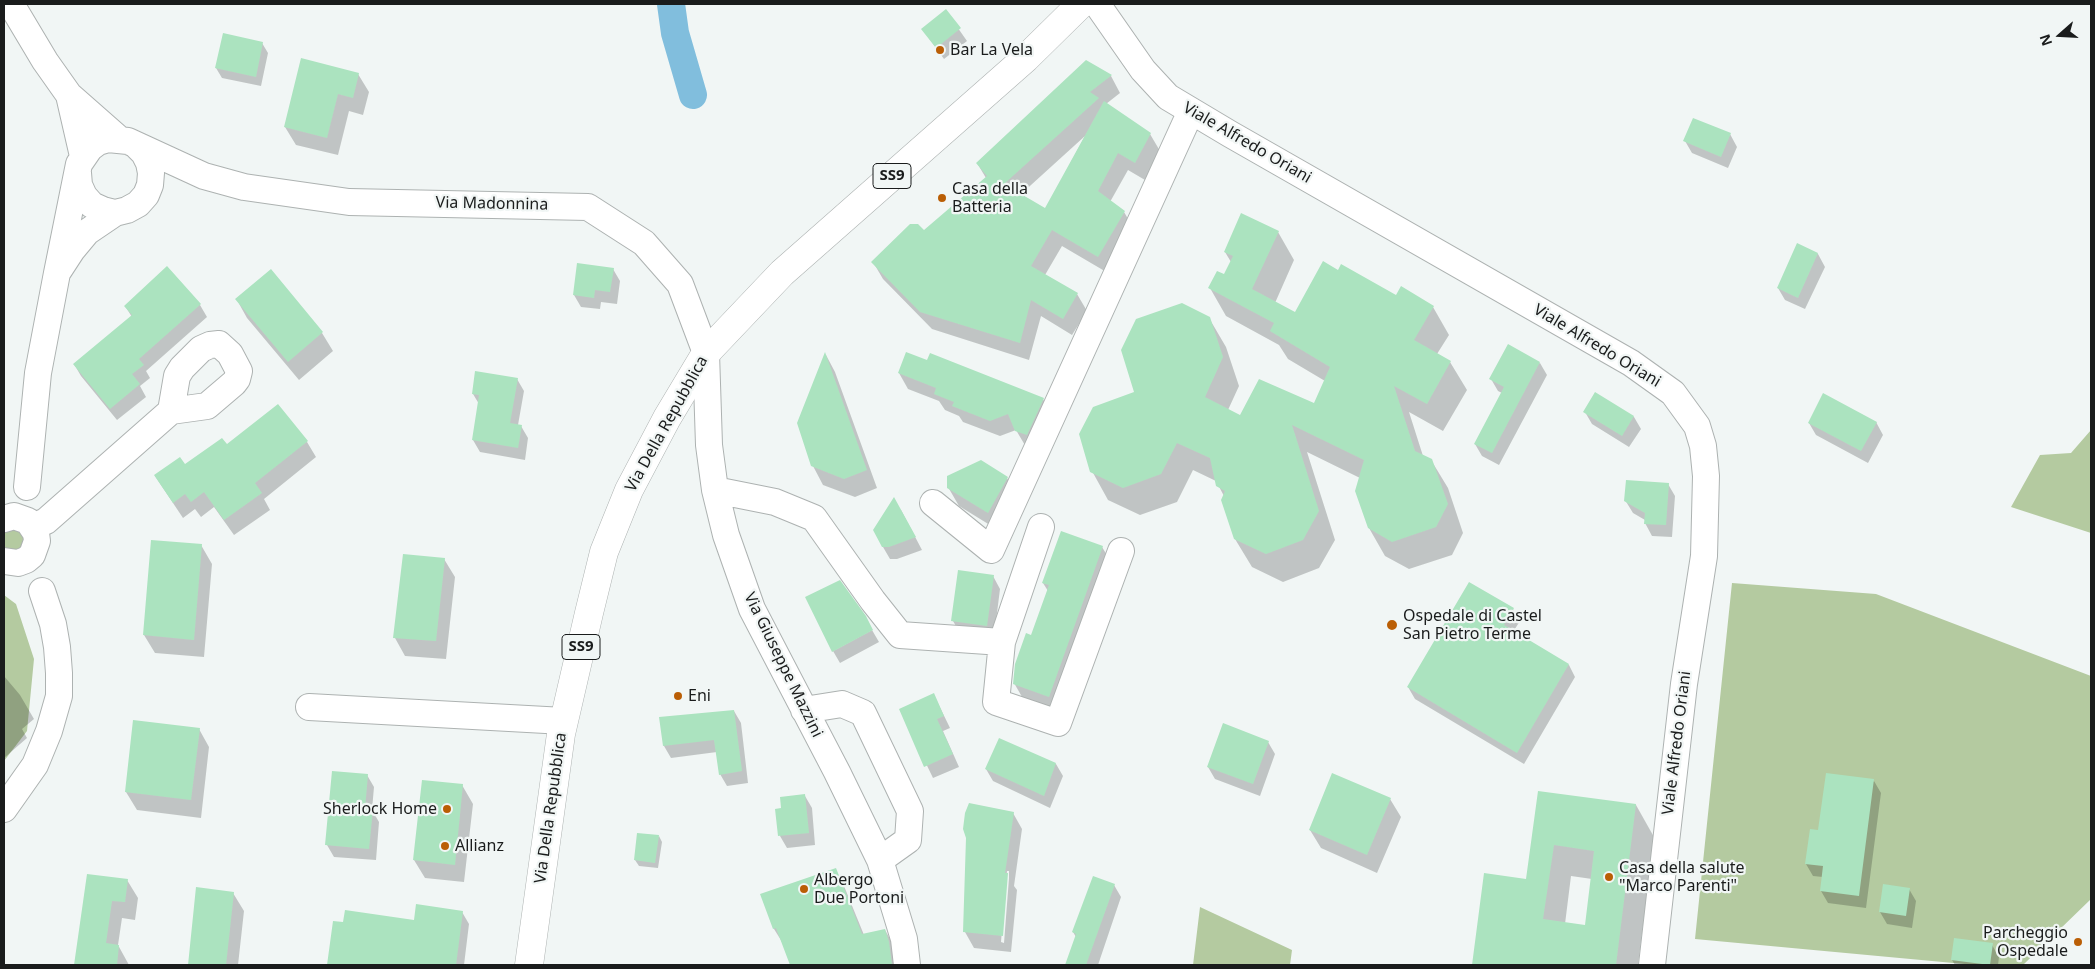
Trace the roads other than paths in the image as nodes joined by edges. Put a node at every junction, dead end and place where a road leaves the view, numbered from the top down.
1 (11, 4) edge
2 (1081, 4) edge
3 (1097, 4) edge
4 (69, 95) junction
5 (1190, 111) junction
6 (127, 142) junction
7 (80, 164) junction
8 (204, 176) junction
9 (146, 195) junction
10 (115, 212) junction
11 (58, 273) junction
12 (706, 353) junction
13 (172, 411) dead end
14 (715, 490) junction
15 (933, 503) dead end
16 (1041, 527) dead end
17 (16, 532) edge
18 (1121, 551) dead end
19 (1002, 642) junction
20 (309, 707) dead end
21 (804, 710) junction
22 (564, 721) junction
23 (4, 809) edge
24 (880, 860) junction
25 (529, 965) edge
26 (908, 965) edge
27 (1652, 965) edge

1 - 4 street
2 - 12 main road, Via Della Repubblica / SS9
3 - 5 street, Viale Alfredo Oriani
4 - 6 street
4 - 7 street
5 - 15 street
5 - 27 street, Viale Alfredo Oriani
6 - 7 street
6 - 8 street
6 - 9 street
7 - 10 street
7 - 11 street
8 - 9 street
8 - 12 street, Via Madonnina
9 - 10 street
10 - 11 street
11 - 17 street
12 - 14 street, Via Giuseppe Mazzini
12 - 22 main road, Via Della Repubblica / SS9
13 - 17 street
14 - 19 street
14 - 21 street, Via Giuseppe Mazzini
16 - 19 street
17 - 23 street
18 - 19 street
20 - 22 street
21 - 24 street, Via Giuseppe Mazzini
21 - 24 street
22 - 25 main road, Via Della Repubblica / SS9
24 - 26 street, Via Giuseppe Mazzini

